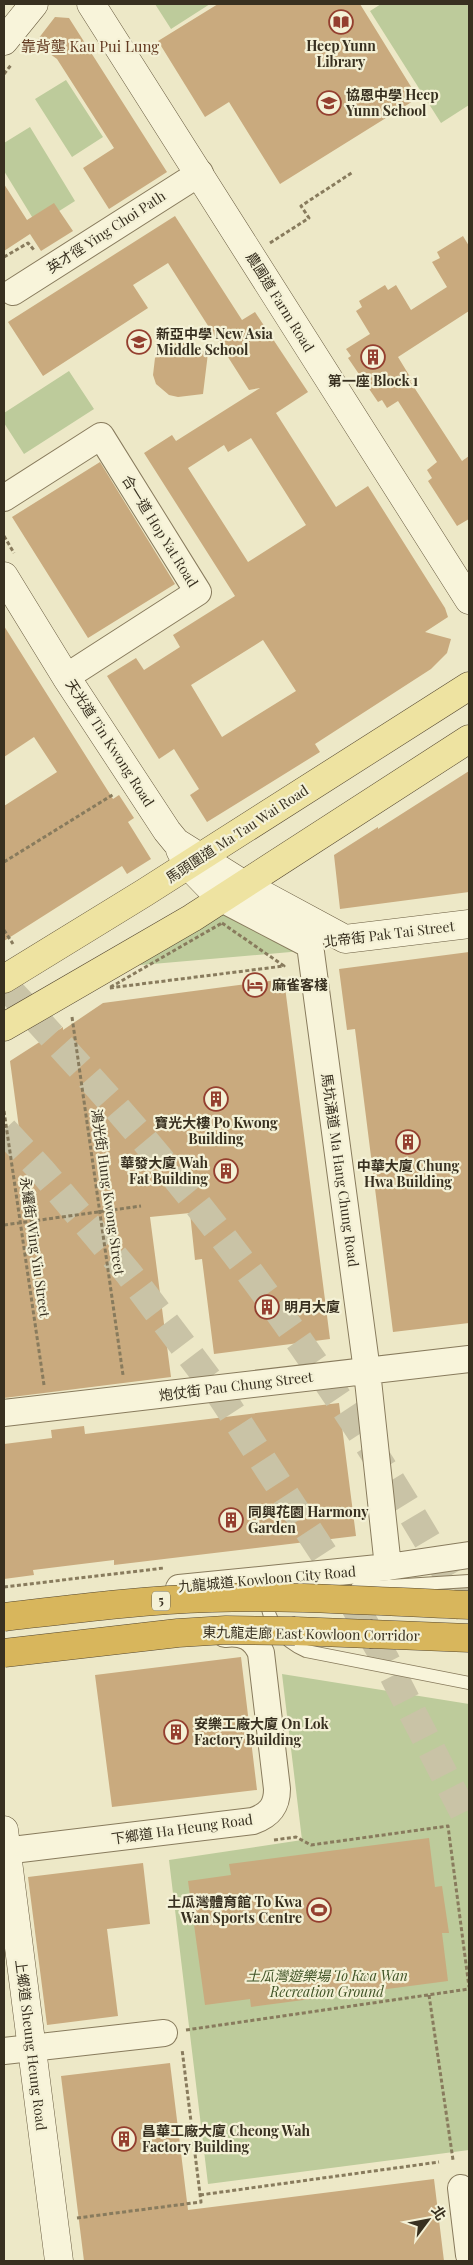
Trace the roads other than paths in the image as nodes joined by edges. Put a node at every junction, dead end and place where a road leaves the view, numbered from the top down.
1 (34, 4) edge
2 (91, 4) edge
3 (9, 51) edge
4 (200, 173) junction
5 (13, 292) dead end
6 (4, 498) edge
7 (4, 576) edge
8 (469, 600) edge
9 (66, 677) junction
10 (469, 686) edge
11 (469, 739) edge
12 (188, 854) junction
13 (243, 884) junction
14 (221, 911) junction
15 (469, 924) edge
16 (345, 939) junction
17 (310, 945) junction
18 (4, 979) edge
19 (4, 1027) edge
20 (469, 1359) edge
21 (367, 1371) junction
22 (4, 1413) edge
23 (469, 1555) edge
24 (388, 1568) junction
25 (302, 1576) junction
26 (262, 1580) junction
27 (469, 1581) edge
28 (4, 1604) edge
29 (469, 1605) edge
30 (4, 1617) edge
31 (469, 1638) edge
32 (4, 1653) edge
33 (4, 1661) edge
34 (469, 1682) edge
35 (5, 1844) edge
36 (175, 2036) road end
37 (32, 2047) junction
38 (4, 2051) edge
39 (461, 2188) dead end
40 (469, 2255) edge
41 (59, 2261) edge

1 - 3 street
2 - 4 street, 農圃道 Farm Road
4 - 5 street, 英才徑 Ying Choi Path
4 - 8 street, 農圃道 Farm Road
6 - 9 street, 合一道 Hop Yat Road
7 - 9 street, 天光道 Tin Kwong Road
9 - 12 street, 天光道 Tin Kwong Road
10 - 12 main road, 馬頭圍道 Ma Tau Wai Road
11 - 13 main road
12 - 13 street, 天光道 Tin Kwong Road
12 - 14 street
12 - 18 main road, 馬頭圍道 Ma Tau Wai Road
13 - 14 main road
13 - 16 street
14 - 17 street
14 - 19 main road
15 - 16 street, 北帝街 Pak Tai Street
16 - 17 street, 北帝街 Pak Tai Street
17 - 21 street, 馬坑涌道 Ma Hang Chung Road
20 - 21 street, 炮仗街 Pau Chung Street
21 - 22 street, 炮仗街 Pau Chung Street
21 - 24 street, 馬坑涌道 Ma Hang Chung Road
23 - 24 street, 九龍城道 Kowloon City Road
24 - 25 street, 九龍城道 Kowloon City Road
25 - 26 street, 九龍城道 Kowloon City Road
25 - 27 lane
26 - 28 street, 九龍城道 Kowloon City Road
26 - 34 lane
29 - 30 highway, 5, bridge
31 - 32 highway, 東九龍走廊 East Kowloon Corridor, bridge
33 - 35 street, 下鄉道 Ha Heung Road
35 - 37 street, 上鄉道 Sheung Heung Road
36 - 37 street
37 - 38 street
37 - 41 street, 上鄉道 Sheung Heung Road
39 - 40 street

